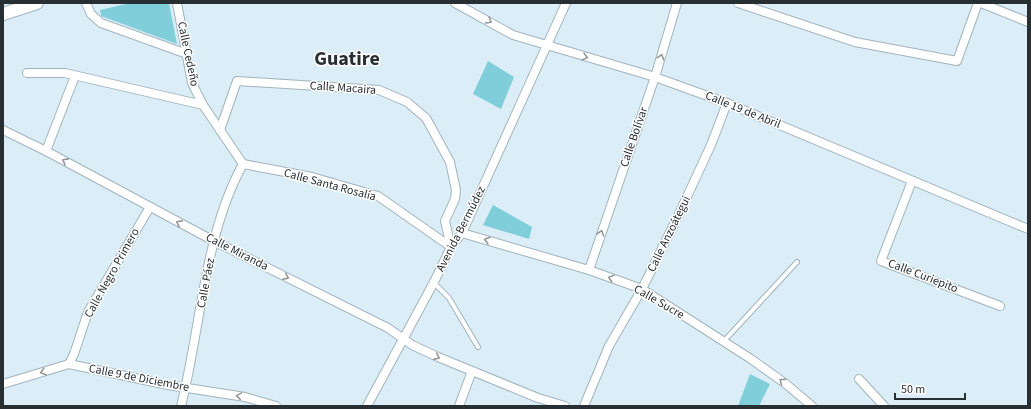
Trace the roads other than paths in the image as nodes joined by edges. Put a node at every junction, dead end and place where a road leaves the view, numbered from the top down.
1 (37, 3) edge
2 (86, 3) edge
3 (177, 3) edge
4 (455, 3) edge
5 (566, 3) edge
6 (677, 3) edge
7 (738, 3) edge
8 (978, 3) edge
9 (981, 3) edge
10 (3, 14) edge
11 (1028, 22) edge
12 (547, 47) junction
13 (186, 54) junction
14 (27, 73) dead end
15 (75, 76) junction
16 (655, 77) junction
17 (727, 103) junction
18 (203, 106) junction
19 (3, 130) edge
20 (220, 130) junction
21 (46, 151) junction
22 (243, 164) junction
23 (912, 181) junction
24 (150, 207) junction
25 (1028, 229) edge
26 (462, 233) junction
27 (214, 241) junction
28 (451, 247) junction
29 (797, 262) dead end
30 (589, 270) junction
31 (434, 282) junction
32 (642, 289) junction
33 (1000, 306) dead end
34 (403, 339) junction
35 (724, 341) junction
36 (478, 346) dead end
37 (69, 364) junction
38 (472, 371) junction
39 (860, 379) dead end
40 (3, 384) edge
41 (186, 388) junction
42 (272, 405) edge
43 (181, 406) edge
44 (367, 406) edge
45 (459, 406) edge
46 (565, 406) edge
47 (584, 406) edge
48 (812, 406) edge
49 (884, 406) edge

1 - 10 main road
2 - 13 street
3 - 13 street, Calle Cedeño
4 -> 12 street, Calle 19 de Abril
5 - 12 street, Avenida Bermúdez
16 -> 6 street, Calle Bolívar
7 - 8 street
9 - 11 street
12 -> 16 street, Calle 19 de Abril
12 - 26 street, Avenida Bermúdez
13 - 18 street, Calle Cedeño
14 - 15 street
15 - 18 street
15 - 21 street
16 - 17 street, Calle 19 de Abril
30 -> 16 street, Calle Bolívar
17 - 23 street, Calle 19 de Abril
17 - 32 street, Calle Anzoátegui
18 - 20 street, Calle Cedeño
19 - 21 street, Calle Miranda
20 - 22 street, Calle Cedeño
20 - 28 street, Calle Macaira
24 -> 21 street, Calle Miranda
22 - 27 street, Calle Páez
22 - 28 street, Calle Santa Rosalía
23 - 25 street, Calle 19 de Abril
23 - 33 street, Calle Curiepito
27 -> 24 street, Calle Miranda
24 - 37 street, Calle Negro Primero
26 - 28 street, Avenida Bermúdez
30 -> 26 street, Calle Sucre
27 -> 34 street, Calle Miranda
27 - 41 street, Calle Páez
28 - 31 street, Avenida Bermúdez
29 - 35 lane
32 -> 30 street, Calle Sucre
31 - 34 street, Avenida Bermúdez
31 - 36 lane
32 - 35 street, Calle Sucre
32 - 47 street, Calle Anzoátegui
34 -> 38 street, Calle Miranda
34 - 44 street, Avenida Bermúdez
48 -> 35 street, Calle Sucre
37 -> 40 street, Calle 9 de Diciembre
37 - 41 street, Calle 9 de Diciembre
38 - 45 street
38 - 46 street, Calle Miranda
39 - 49 street
42 -> 41 street, Calle 9 de Diciembre
41 - 43 street, Calle Páez

